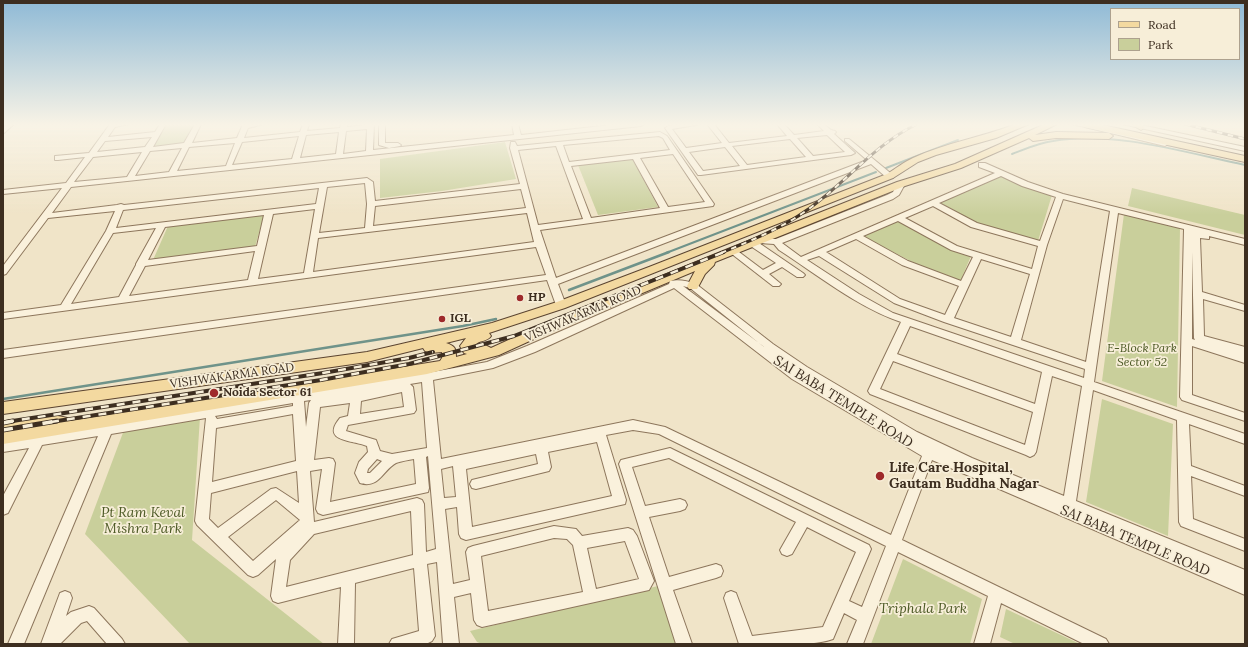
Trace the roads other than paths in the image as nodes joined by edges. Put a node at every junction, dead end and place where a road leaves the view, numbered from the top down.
1 (90, 154) edge
2 (92, 154) edge
3 (144, 154) edge
4 (182, 154) edge
5 (234, 154) edge
6 (298, 154) edge
7 (367, 154) edge
8 (515, 154) edge
9 (563, 154) edge
10 (653, 154) edge
11 (676, 154) edge
12 (687, 154) edge
13 (735, 154) edge
14 (808, 154) edge
15 (841, 154) edge
16 (863, 154) edge
17 (933, 154) edge
18 (949, 154) edge
19 (977, 154) edge
20 (984, 154) edge
21 (1215, 154) edge
22 (1219, 154) edge
23 (635, 156) junction
24 (339, 157) joint
25 (58, 158) dead end
26 (811, 158) junction
27 (1245, 160) edge
28 (871, 161) junction
29 (296, 162) junction
30 (567, 164) junction
31 (229, 165) dead end
32 (982, 165) dead end
33 (745, 167) junction
34 (1000, 174) junction
35 (171, 175) junction
36 (926, 176) junction
37 (895, 178) junction
38 (129, 180) junction
39 (323, 185) junction
40 (69, 186) junction
41 (523, 186) junction
42 (3, 192) edge
43 (1060, 196) junction
44 (933, 203) junction
45 (371, 204) junction
46 (122, 206) junction
47 (320, 206) junction
48 (530, 210) junction
49 (665, 210) junction
50 (1114, 210) junction
51 (269, 212) junction
52 (44, 216) junction
53 (898, 218) junction
54 (588, 220) junction
55 (162, 225) junction
56 (1188, 227) junction
57 (535, 228) junction
58 (369, 230) junction
59 (110, 231) junction
60 (316, 236) junction
61 (856, 236) junction
62 (755, 242) junction
63 (777, 242) junction
64 (1245, 242) edge
65 (539, 244) junction
66 (1043, 245) junction
67 (1245, 247) edge
68 (260, 248) junction
69 (819, 252) junction
70 (728, 253) junction
71 (978, 255) junction
72 (801, 260) junction
73 (140, 264) junction
74 (782, 264) junction
75 (3, 272) edge
76 (1036, 273) junction
77 (308, 274) junction
78 (762, 274) junction
79 (800, 275) dead end
80 (552, 280) junction
81 (671, 282) junction
82 (252, 283) junction
83 (776, 284) dead end
84 (693, 286) junction
85 (964, 286) junction
86 (1197, 294) junction
87 (123, 299) junction
88 (561, 305) junction
89 (64, 308) junction
90 (1245, 308) edge
91 (3, 316) edge
92 (948, 320) junction
93 (906, 321) junction
94 (510, 322) junction
95 (1015, 342) junction
96 (1186, 342) junction
97 (497, 351) junction
98 (1245, 351) edge
99 (3, 354) edge
100 (890, 356) junction
101 (367, 357) junction
102 (1245, 359) edge
103 (444, 365) junction
104 (1091, 367) junction
105 (1048, 371) junction
106 (427, 377) junction
107 (1088, 385) junction
108 (350, 389) junction
109 (117, 391) junction
110 (298, 403) junction
111 (3, 408) edge
112 (1040, 410) junction
113 (3, 416) edge
114 (1245, 417) edge
115 (1183, 418) junction
116 (354, 419) junction
117 (90, 423) junction
118 (109, 425) junction
119 (3, 429) edge
120 (3, 438) edge
121 (1245, 440) edge
122 (38, 441) junction
123 (3, 447) edge
124 (541, 448) junction
125 (931, 449) junction
126 (434, 450) junction
127 (420, 453) junction
128 (375, 454) junction
129 (392, 459) junction
130 (302, 464) junction
131 (435, 465) junction
132 (1185, 469) junction
133 (476, 484) dead end
134 (205, 489) junction
135 (1245, 491) edge
136 (462, 501) junction
137 (1069, 504) junction
138 (438, 505) junction
139 (680, 505) dead end
140 (3, 509) edge
141 (641, 513) junction
142 (306, 515) junction
143 (804, 519) junction
144 (218, 536) junction
145 (579, 543) junction
146 (894, 543) junction
147 (1245, 545) edge
148 (787, 550) dead end
149 (442, 554) junction
150 (420, 560) junction
151 (716, 571) dead end
152 (1245, 577) edge
153 (348, 578) junction
154 (477, 585) junction
155 (666, 585) junction
156 (1245, 588) edge
157 (446, 592) junction
158 (996, 593) junction
159 (590, 597) junction
160 (65, 598) dead end
161 (731, 598) dead end
162 (841, 604) junction
163 (866, 617) junction
164 (50, 643) edge
165 (16, 644) edge
166 (117, 644) edge
167 (346, 644) edge
168 (398, 644) edge
169 (451, 644) edge
170 (684, 644) edge
171 (747, 644) edge
172 (855, 644) edge
173 (982, 644) edge
174 (1102, 644) edge

1 - 25 street
2 - 40 street
3 - 38 street
4 - 35 street
5 - 31 street
6 - 29 street
7 - 24 street
8 - 41 street
9 - 30 street
10 - 23 street
11 - 49 street
12 - 33 street
13 - 33 street
14 - 26 street
15 - 26 street
16 - 28 street
17 - 37 main road, VISHWAKARMA ROAD
18 - 19 main road
20 - 36 main road, VISHWAKARMA ROAD
21 - 27 street
22 - 27 main road
23 - 30 street
23 - 49 street
24 - 29 street
26 - 33 street
28 - 37 street
28 - 80 street
29 - 35 street
30 - 54 street
32 - 34 street
34 - 43 street
34 - 44 street
35 - 38 street
36 - 37 main road, VISHWAKARMA ROAD
36 - 37 main road
37 - 62 main road, VISHWAKARMA ROAD
37 - 63 street
37 - 88 main road, VISHWAKARMA ROAD
38 - 40 street
39 - 45 street
39 - 46 street
39 - 47 street
40 - 42 street
40 - 52 street
41 - 45 street
41 - 48 street
43 - 50 street
43 - 66 street
44 - 53 street
44 - 66 street
45 - 58 street
46 - 52 street
46 - 59 street
47 - 51 street
47 - 60 street
48 - 57 street
48 - 58 street
49 - 54 street
50 - 56 street
50 - 104 street
51 - 55 street
51 - 68 street
52 - 75 street
53 - 61 street
53 - 71 street
54 - 57 street
55 - 59 street
55 - 73 street
56 - 64 street
56 - 96 street
57 - 65 street
58 - 60 street
59 - 89 street
60 - 77 street
61 - 69 street
61 - 85 street
62 - 63 street
62 - 70 main road, VISHWAKARMA ROAD
62 - 74 street
63 - 72 street
65 - 77 street
65 - 80 street
66 - 76 street
67 - 86 street
68 - 73 street
68 - 82 street
69 - 72 street
69 - 92 street
70 - 78 street
70 - 81 main road, VISHWAKARMA ROAD
70 - 84 main road
71 - 76 street
71 - 85 street
72 - 93 street
73 - 87 street
74 - 78 street
74 - 79 street
76 - 95 street
77 - 82 street
78 - 83 street
80 - 88 street
80 - 99 street
81 - 84 street
81 - 97 main road, VISHWAKARMA ROAD
81 - 106 street
81 - 125 street, SAI BABA TEMPLE ROAD
82 - 87 street
84 - 125 street, SAI BABA TEMPLE ROAD
85 - 92 street
86 - 90 street
86 - 98 street
87 - 89 street
88 - 94 main road, VISHWAKARMA ROAD
89 - 91 street
92 - 95 street
93 - 100 street
93 - 105 street
94 - 97 main road
94 - 101 main road, VISHWAKARMA ROAD
95 - 104 street
96 - 102 street
96 - 114 street
97 - 103 main road, VISHWAKARMA ROAD
100 - 112 street
100 - 112 street
101 - 103 main road
101 - 109 main road, VISHWAKARMA ROAD
103 - 108 main road, VISHWAKARMA ROAD
104 - 107 street
105 - 107 street
105 - 112 street
106 - 108 street
106 - 126 street
107 - 115 street
107 - 137 street
108 - 110 street
108 - 116 street
108 - 116 street
108 - 118 main road, VISHWAKARMA ROAD
108 - 127 street
109 - 111 main road
109 - 113 main road
110 - 118 street
110 - 130 street
110 - 134 street
115 - 121 street
115 - 132 street
116 - 128 street
117 - 118 main road, VISHWAKARMA ROAD
117 - 119 main road
117 - 120 main road
118 - 122 street
118 - 165 street
122 - 123 street
122 - 140 street
124 - 133 street
124 - 136 street
124 - 136 street
125 - 137 street, SAI BABA TEMPLE ROAD
125 - 146 street
125 - 156 street, SAI BABA TEMPLE ROAD
126 - 127 street
126 - 131 street
127 - 129 street
128 - 129 street
128 - 129 street
130 - 134 street
130 - 142 street
131 - 138 street
131 - 146 street
132 - 135 street
132 - 147 street
134 - 144 street
136 - 138 street
137 - 152 street, SAI BABA TEMPLE ROAD
138 - 149 street
139 - 141 street
141 - 143 street
141 - 155 street
142 - 144 street
142 - 144 street
143 - 148 street
143 - 162 street
145 - 154 street
145 - 159 street
145 - 159 street
146 - 158 street
146 - 163 street
149 - 150 street
149 - 157 street
150 - 153 street
150 - 153 street
150 - 168 street
151 - 155 street
153 - 167 street
154 - 157 street
154 - 159 street
155 - 170 street
157 - 169 street
158 - 173 street
158 - 174 street
160 - 164 street
161 - 171 street
162 - 163 street
162 - 171 street
163 - 172 street
164 - 166 street

